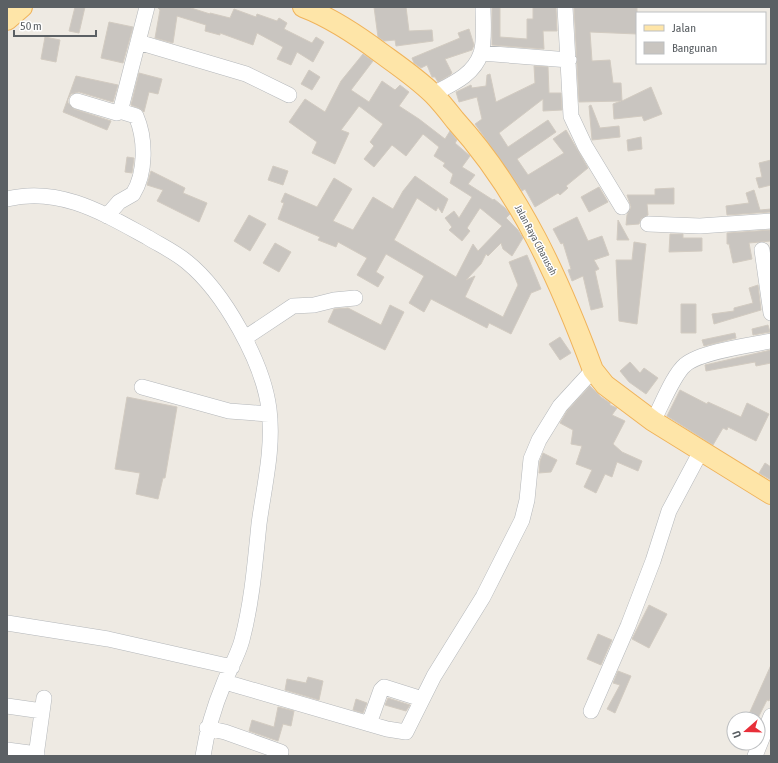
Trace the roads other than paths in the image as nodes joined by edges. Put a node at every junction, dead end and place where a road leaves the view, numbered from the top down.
1 (22, 7) edge
2 (147, 7) edge
3 (483, 7) edge
4 (565, 7) edge
5 (316, 9) edge
6 (7, 20) edge
7 (138, 42) junction
8 (481, 53) junction
9 (569, 60) junction
10 (433, 94) junction
11 (289, 95) dead end
12 (77, 101) dead end
13 (120, 111) junction
14 (7, 199) edge
15 (622, 207) dead end
16 (113, 219) junction
17 (771, 222) edge
18 (648, 224) dead end
19 (762, 250) dead end
20 (355, 298) dead end
21 (771, 313) edge
22 (247, 337) junction
23 (771, 341) edge
24 (593, 370) junction
25 (142, 387) dead end
26 (269, 414) junction
27 (653, 421) junction
28 (701, 451) junction
29 (771, 494) edge
30 (7, 623) edge
31 (232, 667) junction
32 (231, 684) junction
33 (422, 698) junction
34 (7, 706) edge
35 (591, 711) dead end
36 (771, 716) edge
37 (369, 724) junction
38 (214, 730) junction
39 (768, 733) edge
40 (7, 750) edge
41 (281, 752) dead end
42 (36, 755) edge
43 (203, 756) edge
44 (755, 756) edge

1 - 6 main road
2 - 7 street
3 - 8 street
4 - 9 street
5 - 10 main road, Jalan Raya Cibarusah
7 - 11 street
7 - 13 street
8 - 9 street
8 - 10 street
9 - 15 street
10 - 24 main road, Jalan Raya Cibarusah
12 - 13 street
13 - 16 street
14 - 16 street
16 - 22 street
17 - 18 street
19 - 21 street
20 - 22 street
22 - 26 street
23 - 27 street
24 - 27 main road, Jalan Raya Cibarusah
24 - 33 street
25 - 26 street
26 - 31 street
27 - 28 main road, Jalan Raya Cibarusah
28 - 29 main road, Jalan Raya Cibarusah
28 - 35 street
30 - 31 street
31 - 32 street
32 - 37 street
32 - 38 street
33 - 37 street
33 - 37 street
34 - 42 street
36 - 39 street
38 - 41 street
38 - 43 street
39 - 44 street
40 - 42 street

